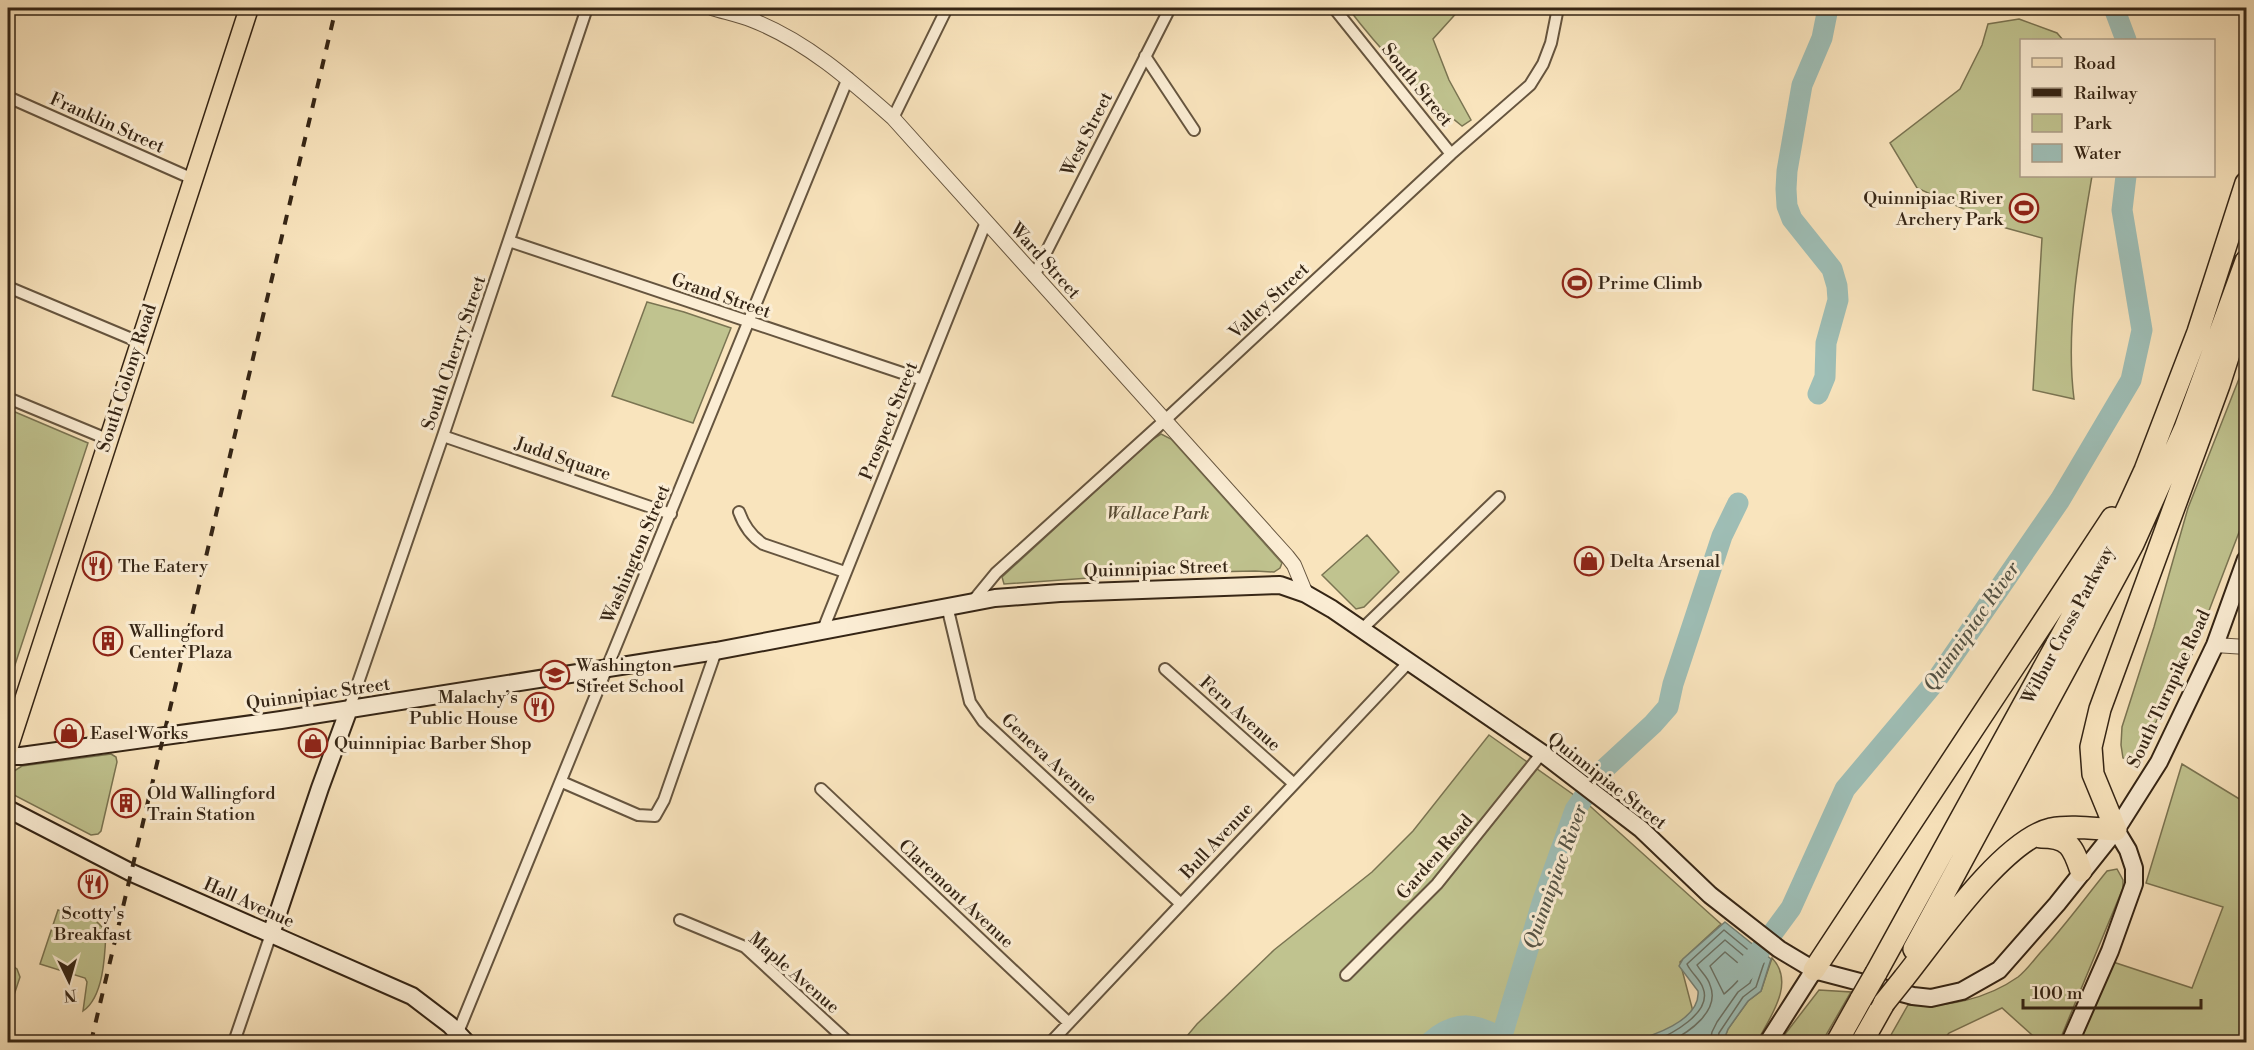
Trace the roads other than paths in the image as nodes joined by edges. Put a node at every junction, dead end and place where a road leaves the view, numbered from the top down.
1 (249, 8) edge
2 (587, 8) edge
3 (712, 8) edge
4 (947, 8) edge
5 (1170, 8) edge
6 (1334, 8) edge
7 (1558, 8) edge
8 (755, 14) edge
9 (1145, 56) junction
10 (848, 78) junction
11 (8, 97) edge
12 (893, 118) junction
13 (1194, 130) dead end
14 (1451, 154) junction
15 (193, 179) junction
16 (2247, 183) edge
17 (986, 222) junction
18 (509, 241) junction
19 (2247, 261) edge
20 (1034, 276) junction
21 (8, 287) edge
22 (2247, 290) edge
23 (747, 323) junction
24 (139, 342) junction
25 (923, 380) junction
26 (8, 398) edge
27 (1164, 421) junction
28 (443, 436) junction
29 (107, 440) junction
30 (2145, 470) junction
31 (1499, 497) dead end
32 (740, 512) dead end
33 (671, 514) junction
34 (2247, 559) edge
35 (845, 572) junction
36 (1305, 594) junction
37 (973, 602) junction
38 (946, 606) junction
39 (1361, 630) junction
40 (822, 632) junction
41 (2215, 645) junction
42 (2247, 647) edge
43 (716, 651) junction
44 (1408, 663) junction
45 (605, 669) junction
46 (1165, 669) dead end
47 (349, 709) junction
48 (8, 749) edge
49 (1542, 753) junction
50 (8, 756) edge
51 (562, 782) junction
52 (1293, 783) junction
53 (821, 789) dead end
54 (8, 809) edge
55 (2116, 830) junction
56 (2031, 837) junction
57 (2081, 871) junction
58 (1181, 904) junction
59 (680, 920) dead end
60 (272, 934) junction
61 (1815, 970) junction
62 (1346, 975) dead end
63 (1902, 977) junction
64 (1069, 1023) junction
65 (459, 1040) edge
66 (234, 1042) edge
67 (848, 1042) edge
68 (1050, 1042) edge
69 (1768, 1042) edge
70 (1837, 1042) edge
71 (1863, 1042) edge
72 (2070, 1042) edge

1 - 15 main road, South Colony Road
2 - 18 street, South Cherry Street
3 - 8 street, Ward Street
4 - 12 street
5 - 9 street, West Street
6 - 14 street, South Street
7 - 14 street, Valley Street
8 - 10 street, Ward Street
9 - 13 street
9 - 20 street, West Street
10 - 12 street, Ward Street
10 - 23 street, Washington Street
11 - 15 street, Franklin Street
12 - 17 street, Ward Street
14 - 27 street, Valley Street
15 - 24 main road, South Colony Road
16 - 30 highway, Wilbur Cross Parkway
17 - 20 street, Ward Street
17 - 25 street, Prospect Street
18 - 23 street, Grand Street
18 - 28 street, South Cherry Street
19 - 63 highway, Wilbur Cross Parkway
20 - 27 street, Ward Street
21 - 24 street
22 - 55 highway
23 - 25 street, Grand Street
23 - 33 street, Washington Street
24 - 29 main road, South Colony Road
25 - 35 street, Prospect Street
26 - 29 street
27 - 36 street, Ward Street
27 - 37 street, Valley Street
28 - 33 street, Judd Square
28 - 47 street, South Cherry Street
29 - 48 main road, South Colony Road
30 - 61 highway
30 - 70 highway, Wilbur Cross Parkway, bridge
31 - 39 street
32 - 35 street
33 - 45 street, Washington Street
34 - 41 main road, South Turnpike Road
35 - 40 street, Prospect Street
36 - 37 main road, Quinnipiac Street
36 - 39 main road, Quinnipiac Street
37 - 38 main road, Quinnipiac Street
38 - 40 main road, Quinnipiac Street
38 - 58 street, Geneva Avenue
39 - 44 main road, Quinnipiac Street
40 - 43 main road, Quinnipiac Street
41 - 42 street
41 - 55 main road, South Turnpike Road
43 - 45 main road, Quinnipiac Street
43 - 51 street
44 - 49 main road, Quinnipiac Street
44 - 52 street, Bull Avenue
45 - 47 main road, Quinnipiac Street
45 - 51 street, Washington Street
46 - 52 street, Fern Avenue
47 - 50 main road, Quinnipiac Street
47 - 60 main road
49 - 61 main road, Quinnipiac Street
49 - 62 street, Garden Road
51 - 65 street, Washington Street
52 - 58 street, Bull Avenue
53 - 64 street, Claremont Avenue
54 - 60 main road, Hall Avenue
55 - 56 highway
55 - 57 main road, Quinnipiac Street
55 - 72 main road
56 - 57 highway
56 - 63 highway
57 - 61 main road, Quinnipiac Street
58 - 64 street, Bull Avenue
59 - 67 street, Maple Avenue
60 - 65 main road, Hall Avenue
60 - 66 street
61 - 69 main road
63 - 71 highway, Wilbur Cross Parkway, bridge
64 - 68 street, Bull Avenue

